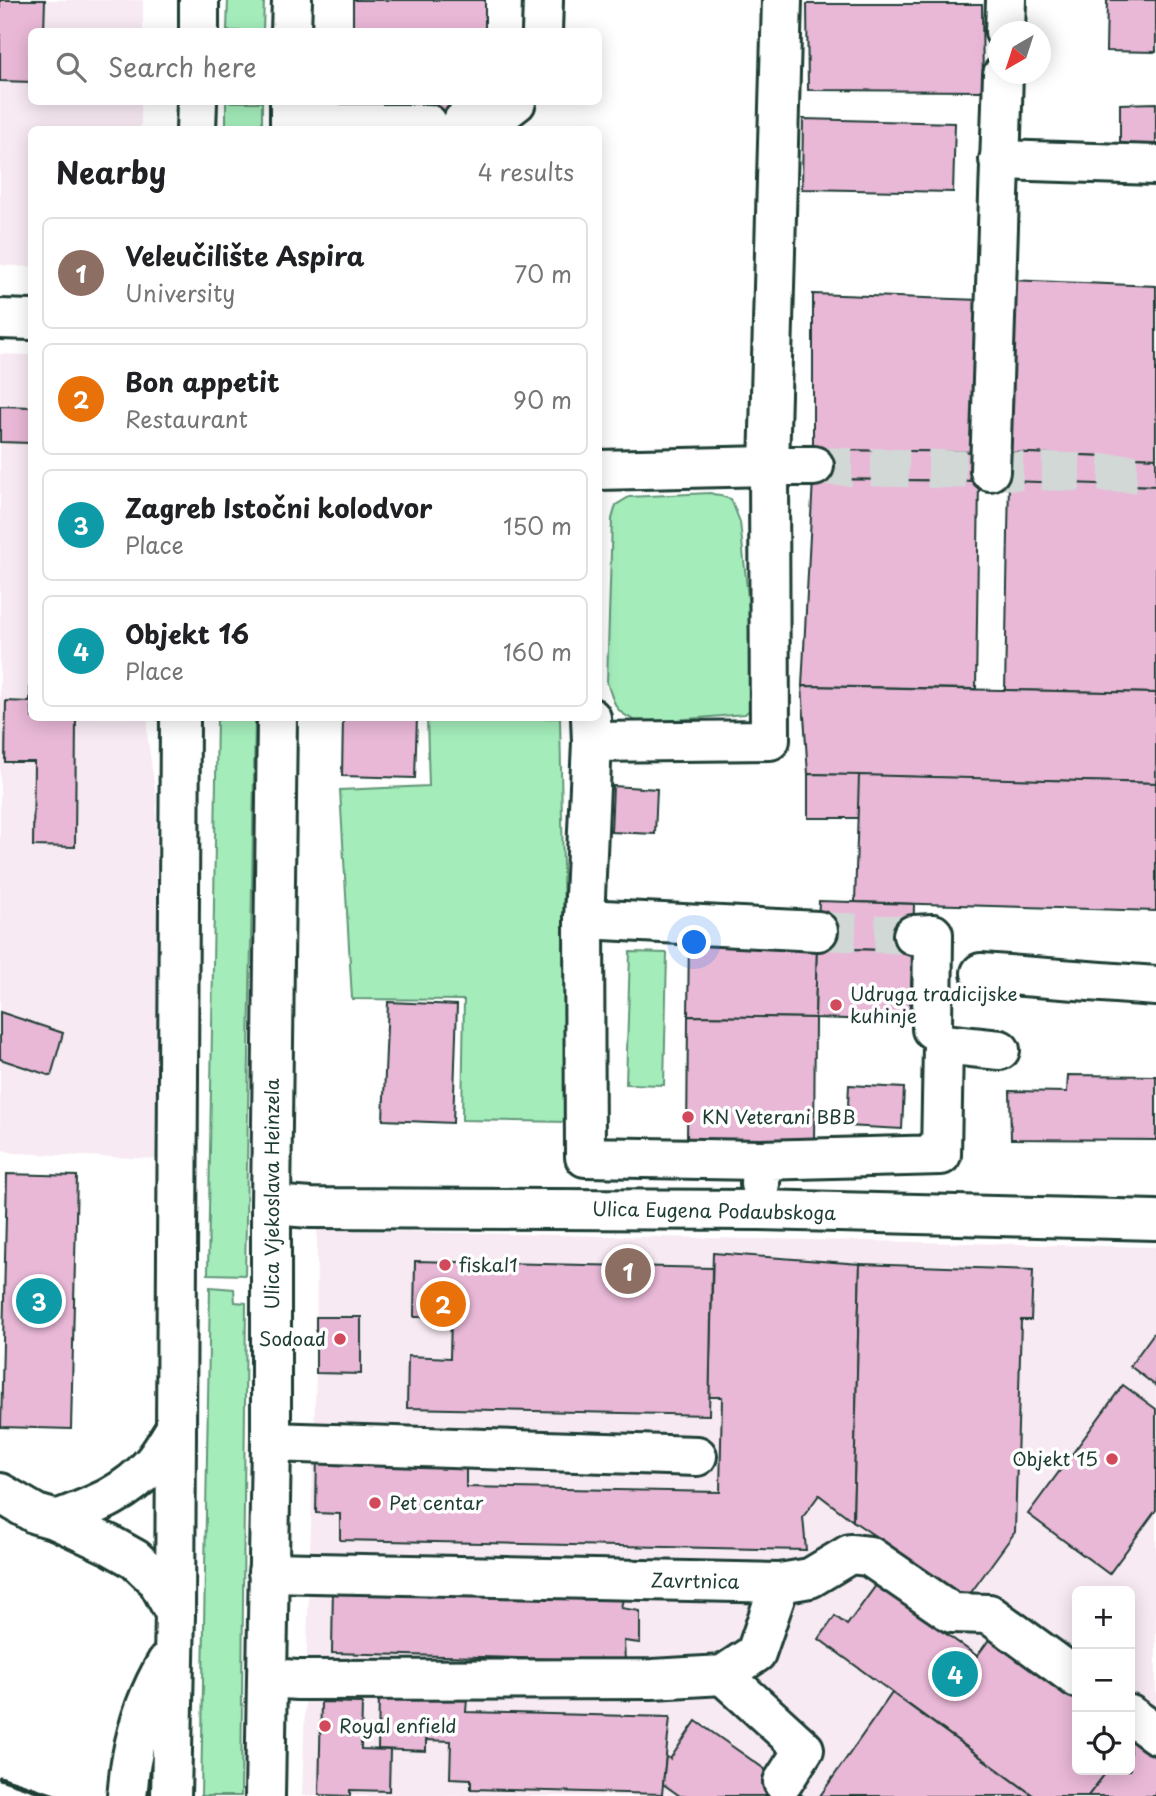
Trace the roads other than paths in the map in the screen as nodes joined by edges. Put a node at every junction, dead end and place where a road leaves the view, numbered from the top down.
1 (200, 0) edge
2 (292, 0) edge
3 (543, 0) edge
4 (782, 0) edge
5 (1006, 0) edge
6 (1005, 21) edge
7 (199, 28) edge
8 (291, 28) edge
9 (542, 28) edge
10 (1003, 84) edge
11 (197, 105) edge
12 (290, 105) edge
13 (512, 105) edge
14 (329, 118) edge
15 (196, 126) edge
16 (290, 126) edge
17 (999, 160) junction
18 (1156, 165) edge
19 (0, 319) edge
20 (28, 320) edge
21 (769, 466) junction
22 (814, 466) tunnel mouth
23 (602, 470) edge
24 (990, 471) dead end
25 (180, 721) edge
26 (277, 721) edge
27 (591, 730) edge
28 (584, 919) junction
29 (818, 931) tunnel mouth
30 (913, 934) tunnel mouth
31 (981, 973) dead end
32 (1156, 986) edge
33 (932, 1029) dead end
34 (1000, 1050) dead end
35 (761, 1160) junction
36 (271, 1205) junction
37 (759, 1210) junction
38 (1156, 1220) edge
39 (176, 1428) junction
40 (271, 1441) junction
41 (696, 1457) dead end
42 (0, 1493) edge
43 (57, 1520) junction
44 (268, 1572) junction
45 (780, 1583) junction
46 (175, 1613) junction
47 (174, 1651) junction
48 (1072, 1674) edge
49 (723, 1675) junction
50 (268, 1678) junction
51 (1135, 1719) edge
52 (1156, 1734) edge
53 (783, 1782) dead end
54 (127, 1796) edge
55 (171, 1796) edge
56 (265, 1796) edge

1 - 7 main road
2 - 8 main road
3 - 9 main road
4 - 21 main road
5 - 6 main road
10 - 17 main road
11 - 15 main road
12 - 16 main road
13 - 14 main road
17 - 18 main road
17 - 24 main road
19 - 20 main road
21 - 22 main road
21 - 23 main road
21 - 27 main road
25 - 39 main road
26 - 36 main road, Ulica Vjekoslava Heinzela
27 - 28 main road
28 - 29 main road
28 - 35 main road
30 - 33 main road
31 - 32 main road
34 - 35 main road
35 - 37 main road
36 - 37 main road, Ulica Eugena Podaubskoga
36 - 40 main road, Ulica Vjekoslava Heinzela
37 - 38 main road, Ulica Eugena Podaubskoga
39 - 43 main road
39 - 46 main road
40 - 41 main road
40 - 44 main road, Ulica Vjekoslava Heinzela
42 - 43 main road
43 - 46 main road
44 - 45 main road, Zavrtnica
44 - 50 main road, Ulica Vjekoslava Heinzela
45 - 48 main road, Zavrtnica
45 - 49 main road
46 - 47 main road
47 - 54 main road
47 - 55 main road
49 - 50 main road
49 - 53 main road
50 - 56 main road, Ulica Vjekoslava Heinzela
51 - 52 main road

